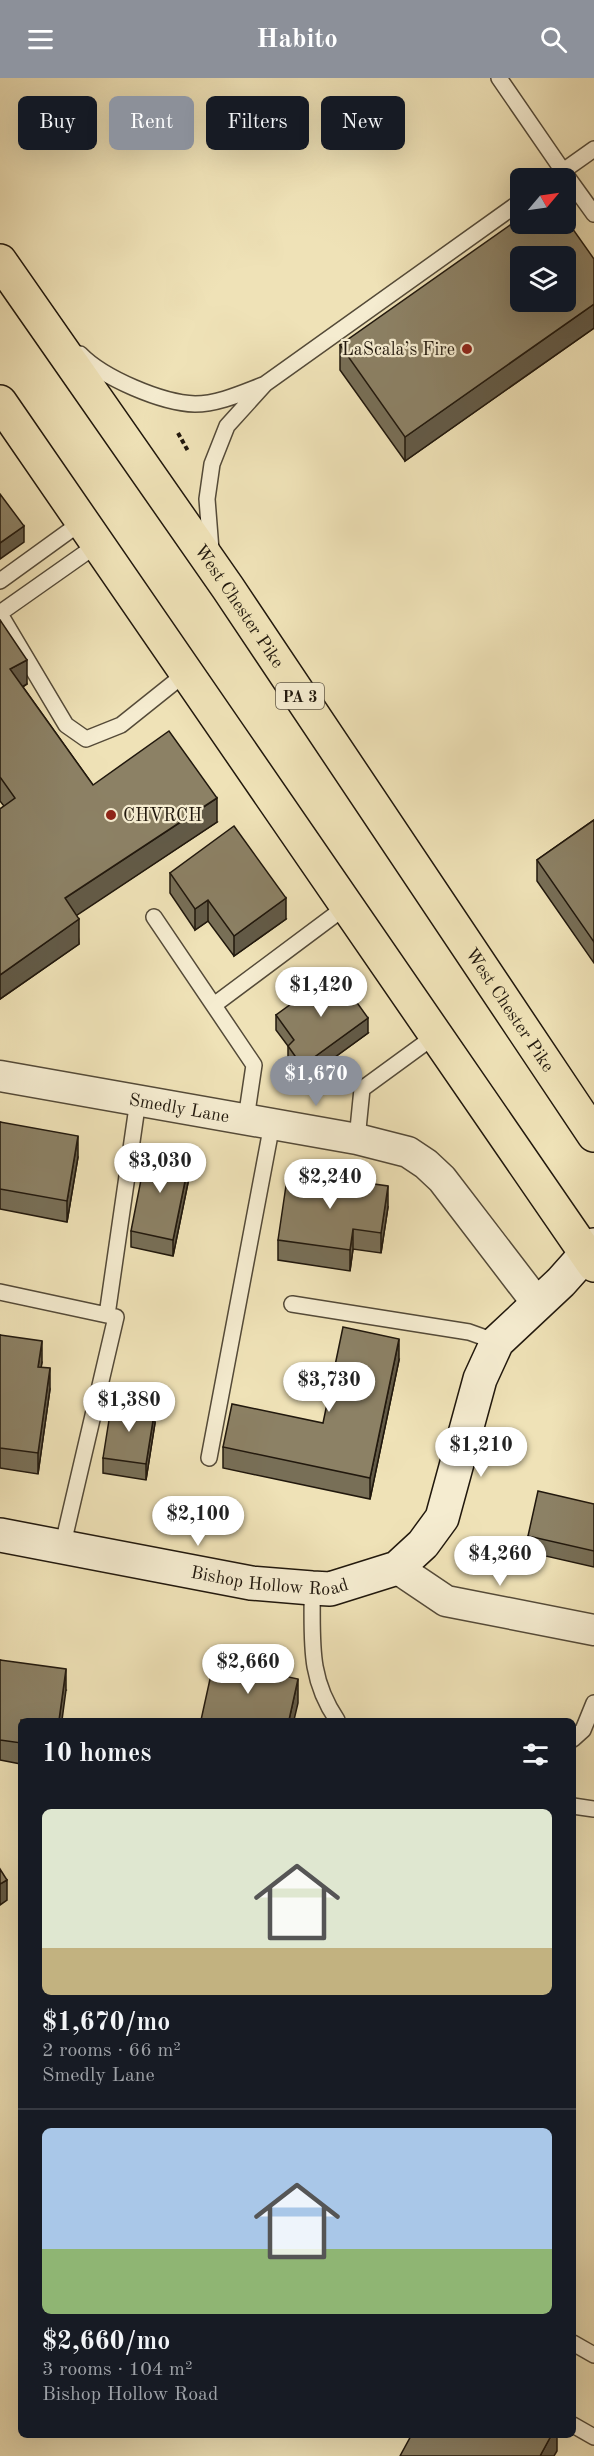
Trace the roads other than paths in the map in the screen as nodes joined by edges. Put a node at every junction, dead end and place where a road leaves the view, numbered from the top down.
1 (500, 78) edge
2 (594, 149) edge
3 (554, 168) edge
4 (568, 168) edge
5 (576, 194) edge
6 (510, 209) edge
7 (594, 214) edge
8 (0, 261) edge
9 (29, 303) junction
10 (266, 384) junction
11 (0, 402) edge
12 (90, 532) junction
13 (0, 581) edge
14 (228, 588) junction
15 (0, 614) edge
16 (186, 673) junction
17 (348, 904) junction
18 (154, 917) dead end
19 (214, 1005) junction
20 (436, 1035) junction
21 (0, 1076) edge
22 (138, 1100) junction
23 (259, 1122) junction
24 (594, 1135) edge
25 (357, 1139) junction
26 (591, 1254) edge
27 (0, 1292) edge
28 (537, 1303) junction
29 (292, 1304) dead end
30 (107, 1315) junction
31 (497, 1342) junction
32 (209, 1458) dead end
33 (0, 1535) edge
34 (62, 1548) junction
35 (397, 1568) junction
36 (312, 1588) junction
37 (594, 1630) edge
38 (594, 1703) edge
39 (336, 1718) edge
40 (576, 1736) edge
41 (576, 1806) edge
42 (594, 1809) edge
43 (576, 2345) edge
44 (594, 2355) edge
45 (576, 2427) edge
46 (594, 2437) edge

1 - 3 lane
2 - 4 lane
5 - 7 lane
6 - 10 lane
8 - 9 highway, West Chester Pike / PA 3
9 - 10 lane
9 - 14 highway, West Chester Pike / PA 3
10 - 14 lane
11 - 12 highway
12 - 13 lane
12 - 15 lane
12 - 16 highway
14 - 24 highway, West Chester Pike / PA 3
15 - 16 lane
16 - 17 highway
17 - 19 lane
17 - 20 highway
18 - 19 lane
19 - 23 lane
20 - 25 lane
20 - 26 highway
21 - 22 street, Smedly Lane
22 - 23 street, Smedly Lane
22 - 30 lane
23 - 25 street, Smedly Lane
23 - 32 lane
25 - 28 street, Smedly Lane
26 - 28 street, Bishop Hollow Road
27 - 30 lane
28 - 31 street, Bishop Hollow Road
29 - 31 lane
30 - 34 lane
31 - 35 street, Bishop Hollow Road
33 - 34 street, Bishop Hollow Road
34 - 36 street, Bishop Hollow Road
35 - 36 street, Bishop Hollow Road
35 - 37 street
36 - 39 lane
38 - 40 lane
41 - 42 lane
43 - 44 lane
45 - 46 lane

